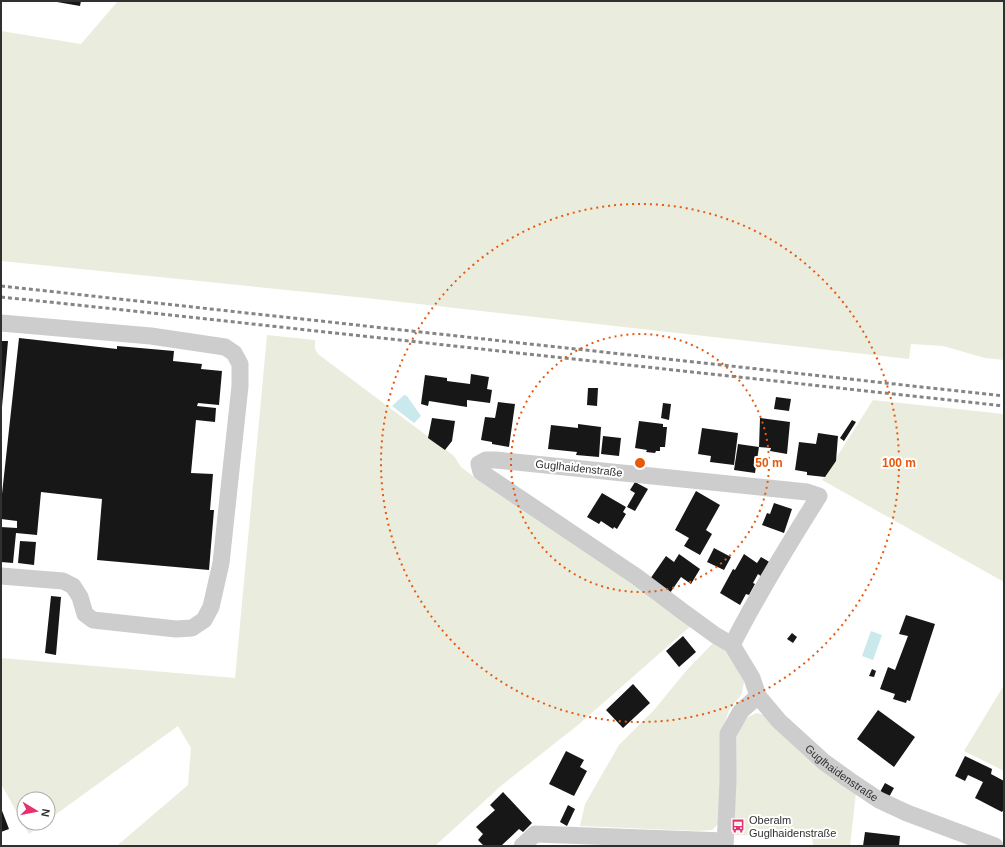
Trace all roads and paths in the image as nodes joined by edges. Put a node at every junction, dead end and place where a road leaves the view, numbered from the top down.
1 (1, 323) edge
2 (1, 576) edge
3 (732, 645) junction
4 (758, 696) junction
5 (725, 843) edge
6 (522, 846) edge
7 (995, 846) edge

1 - 2 street
3 - 3 street, Guglhaidenstraße
3 - 4 street, Guglhaidenstraße
4 - 5 street
4 - 7 street, Guglhaidenstraße
5 - 6 street

